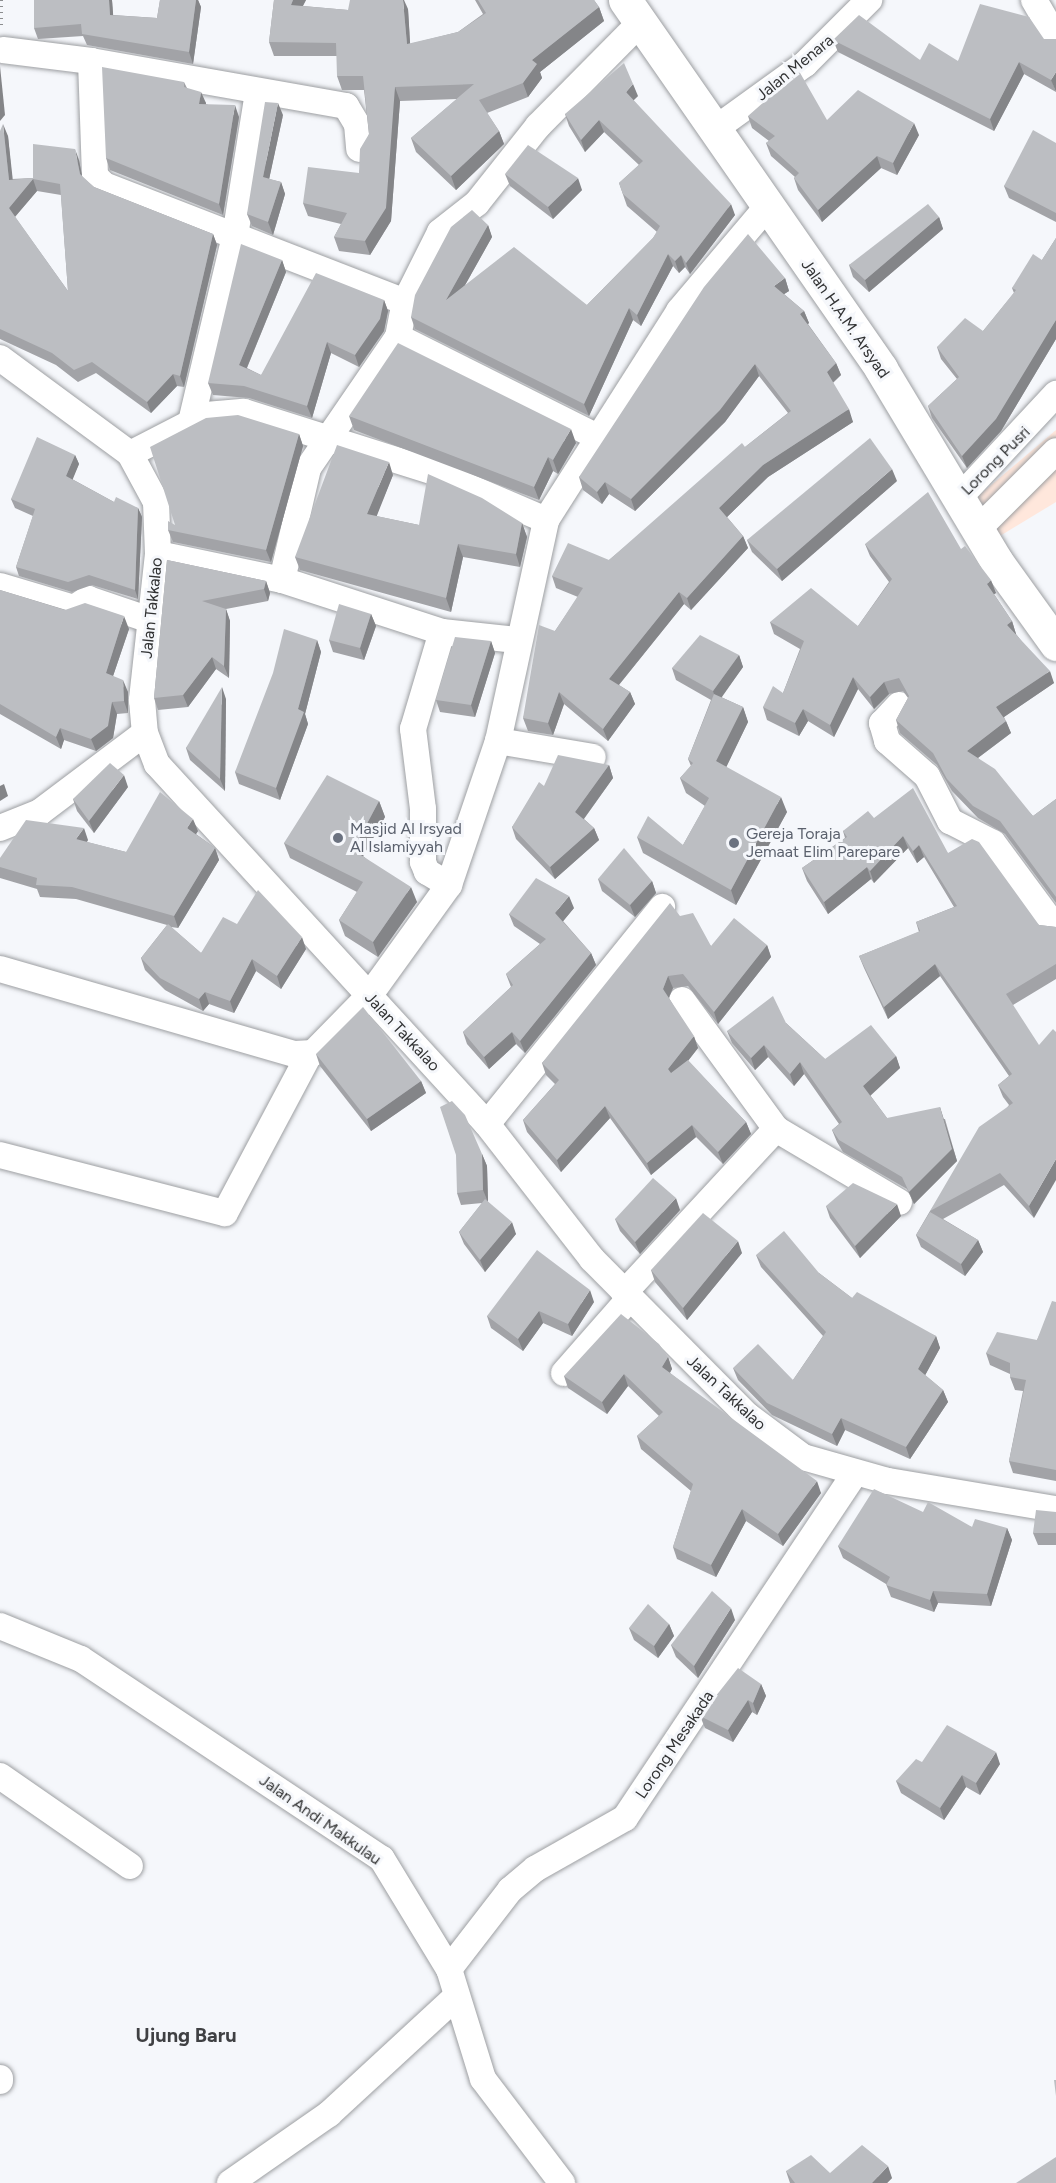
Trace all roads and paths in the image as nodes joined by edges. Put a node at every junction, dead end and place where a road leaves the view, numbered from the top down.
1 (869, 0) edge
2 (1034, 0) edge
3 (633, 11) edge
4 (1056, 38) edge
5 (3, 50) dead end
6 (91, 61) junction
7 (258, 92) junction
8 (716, 129) junction
9 (359, 148) edge
10 (768, 207) junction
11 (235, 236) junction
12 (405, 302) junction
13 (398, 338) junction
14 (0, 358) edge
15 (1056, 394) edge
16 (191, 422) junction
17 (596, 436) junction
18 (326, 438) junction
19 (1056, 451) edge
20 (130, 454) junction
21 (958, 499) junction
22 (546, 520) junction
23 (978, 529) junction
24 (158, 554) junction
25 (282, 580) junction
26 (0, 586) edge
27 (150, 620) junction
28 (442, 632) junction
29 (517, 640) junction
30 (1056, 644) edge
31 (899, 705) dead end
32 (145, 733) junction
33 (498, 741) junction
34 (593, 757) dead end
35 (0, 828) edge
36 (449, 885) junction
37 (662, 907) dead end
38 (1056, 928) edge
39 (0, 969) edge
40 (369, 996) junction
41 (682, 1000) dead end
42 (309, 1055) junction
43 (487, 1124) junction
44 (776, 1129) junction
45 (0, 1155) edge
46 (899, 1202) edge
47 (626, 1296) junction
48 (564, 1373) edge
49 (854, 1474) junction
50 (1056, 1509) edge
51 (0, 1626) edge
52 (0, 1776) edge
53 (130, 1866) dead end
54 (449, 1969) junction
55 (456, 1997) junction
56 (230, 2183) edge
57 (562, 2183) edge

1 - 8 street, Jalan Menara
2 - 4 street
3 - 8 highway, Jalan H.A.M. Arsyad
3 - 12 street
5 - 6 street
6 - 7 street
6 - 11 street
7 - 9 street
7 - 11 street
8 - 10 highway, Jalan H.A.M. Arsyad
10 - 17 street
10 - 21 highway, Jalan H.A.M. Arsyad
11 - 12 street
11 - 16 street
12 - 13 street
13 - 17 street
13 - 18 street
14 - 20 street, Jalan Takkalao
15 - 21 street, Lorong Pusri
16 - 18 street
16 - 20 street
17 - 22 street
18 - 22 street
18 - 25 street
19 - 23 street
20 - 24 street, Jalan Takkalao
21 - 23 highway, Jalan H.A.M. Arsyad
22 - 29 street
23 - 30 highway, Jalan H.A.M. Arsyad
24 - 25 street
24 - 27 street, Jalan Takkalao
25 - 28 street
26 - 27 street
27 - 32 street, Jalan Takkalao
28 - 29 street
28 - 36 street
29 - 33 street
31 - 38 street
32 - 35 street
32 - 40 street, Jalan Takkalao
33 - 34 street
33 - 36 street
36 - 40 street
37 - 43 street
39 - 42 street
40 - 42 street
40 - 43 street, Jalan Takkalao
41 - 44 street
42 - 45 street
43 - 47 street, Jalan Takkalao
44 - 46 street
44 - 47 street
47 - 48 street
47 - 49 street, Jalan Takkalao
49 - 50 street, Jalan Takkalao
49 - 54 street, Lorong Mesakada
51 - 54 street, Jalan Andi Makkulau
52 - 53 street
54 - 55 street, Jalan Andi Makkulau
55 - 56 street
55 - 57 street, Jalan Andi Makkulau

